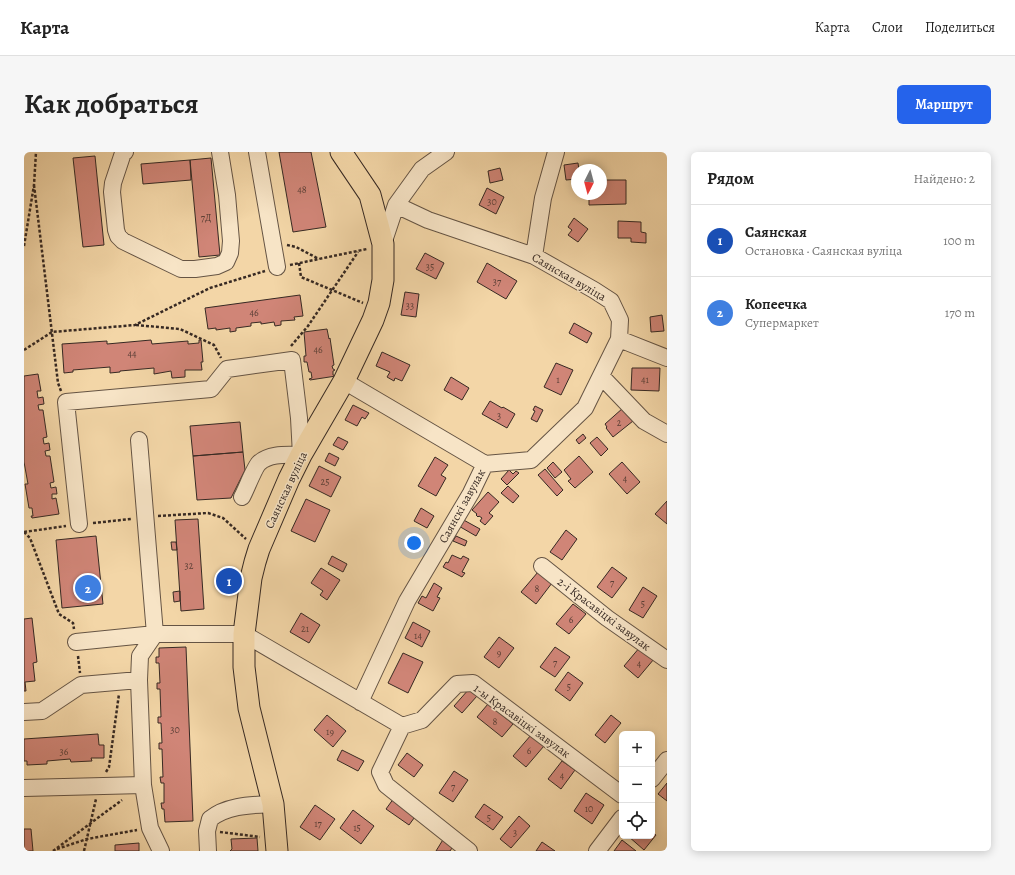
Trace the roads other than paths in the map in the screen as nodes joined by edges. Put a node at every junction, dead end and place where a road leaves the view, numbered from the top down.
1 (125, 152) edge
2 (220, 152) edge
3 (257, 152) edge
4 (341, 152) edge
5 (446, 152) edge
6 (556, 152) edge
7 (396, 205) junction
8 (383, 244) junction
9 (534, 256) junction
10 (277, 267) road end
11 (619, 339) junction
12 (667, 358) edge
13 (601, 376) junction
14 (344, 381) junction
15 (667, 434) edge
16 (139, 440) dead end
17 (301, 455) junction
18 (485, 464) junction
19 (242, 497) dead end
20 (80, 524) road end
21 (542, 566) dead end
22 (155, 634) junction
23 (244, 634) junction
24 (76, 642) road end
25 (667, 660) edge
26 (139, 680) junction
27 (360, 702) junction
28 (24, 712) edge
29 (402, 726) junction
30 (667, 760) edge
31 (655, 775) edge
32 (143, 784) junction
33 (24, 788) edge
34 (619, 793) edge
35 (273, 804) junction
36 (619, 822) edge
37 (161, 851) edge
38 (208, 851) edge
39 (278, 851) edge
40 (470, 851) edge
41 (596, 851) edge

1 - 2 street
3 - 10 street
4 - 8 main road, Саянская вуліца
5 - 7 street
6 - 9 street
7 - 8 street
7 - 9 street, Саянская вуліца
8 - 14 main road, Саянская вуліца
9 - 11 street, Саянская вуліца
11 - 12 street
11 - 13 street, Саянскі завулак
13 - 15 street
13 - 18 street, Саянскі завулак
14 - 17 main road, Саянская вуліца
14 - 18 street
16 - 22 street
17 - 19 street
17 - 20 street
17 - 23 main road, Саянская вуліца
18 - 27 street, Саянскі завулак
21 - 25 street, 2-і Красавіцкі завулак
22 - 23 street
22 - 24 street
22 - 26 street
23 - 27 street
23 - 35 main road, Саянская вуліца
26 - 28 street
26 - 32 street
27 - 29 street
29 - 34 street, 1-ы Красавіцкі завулак
29 - 40 street
30 - 31 street
32 - 33 street
32 - 37 street
35 - 38 street
35 - 39 main road, Саянская вуліца
36 - 41 street

